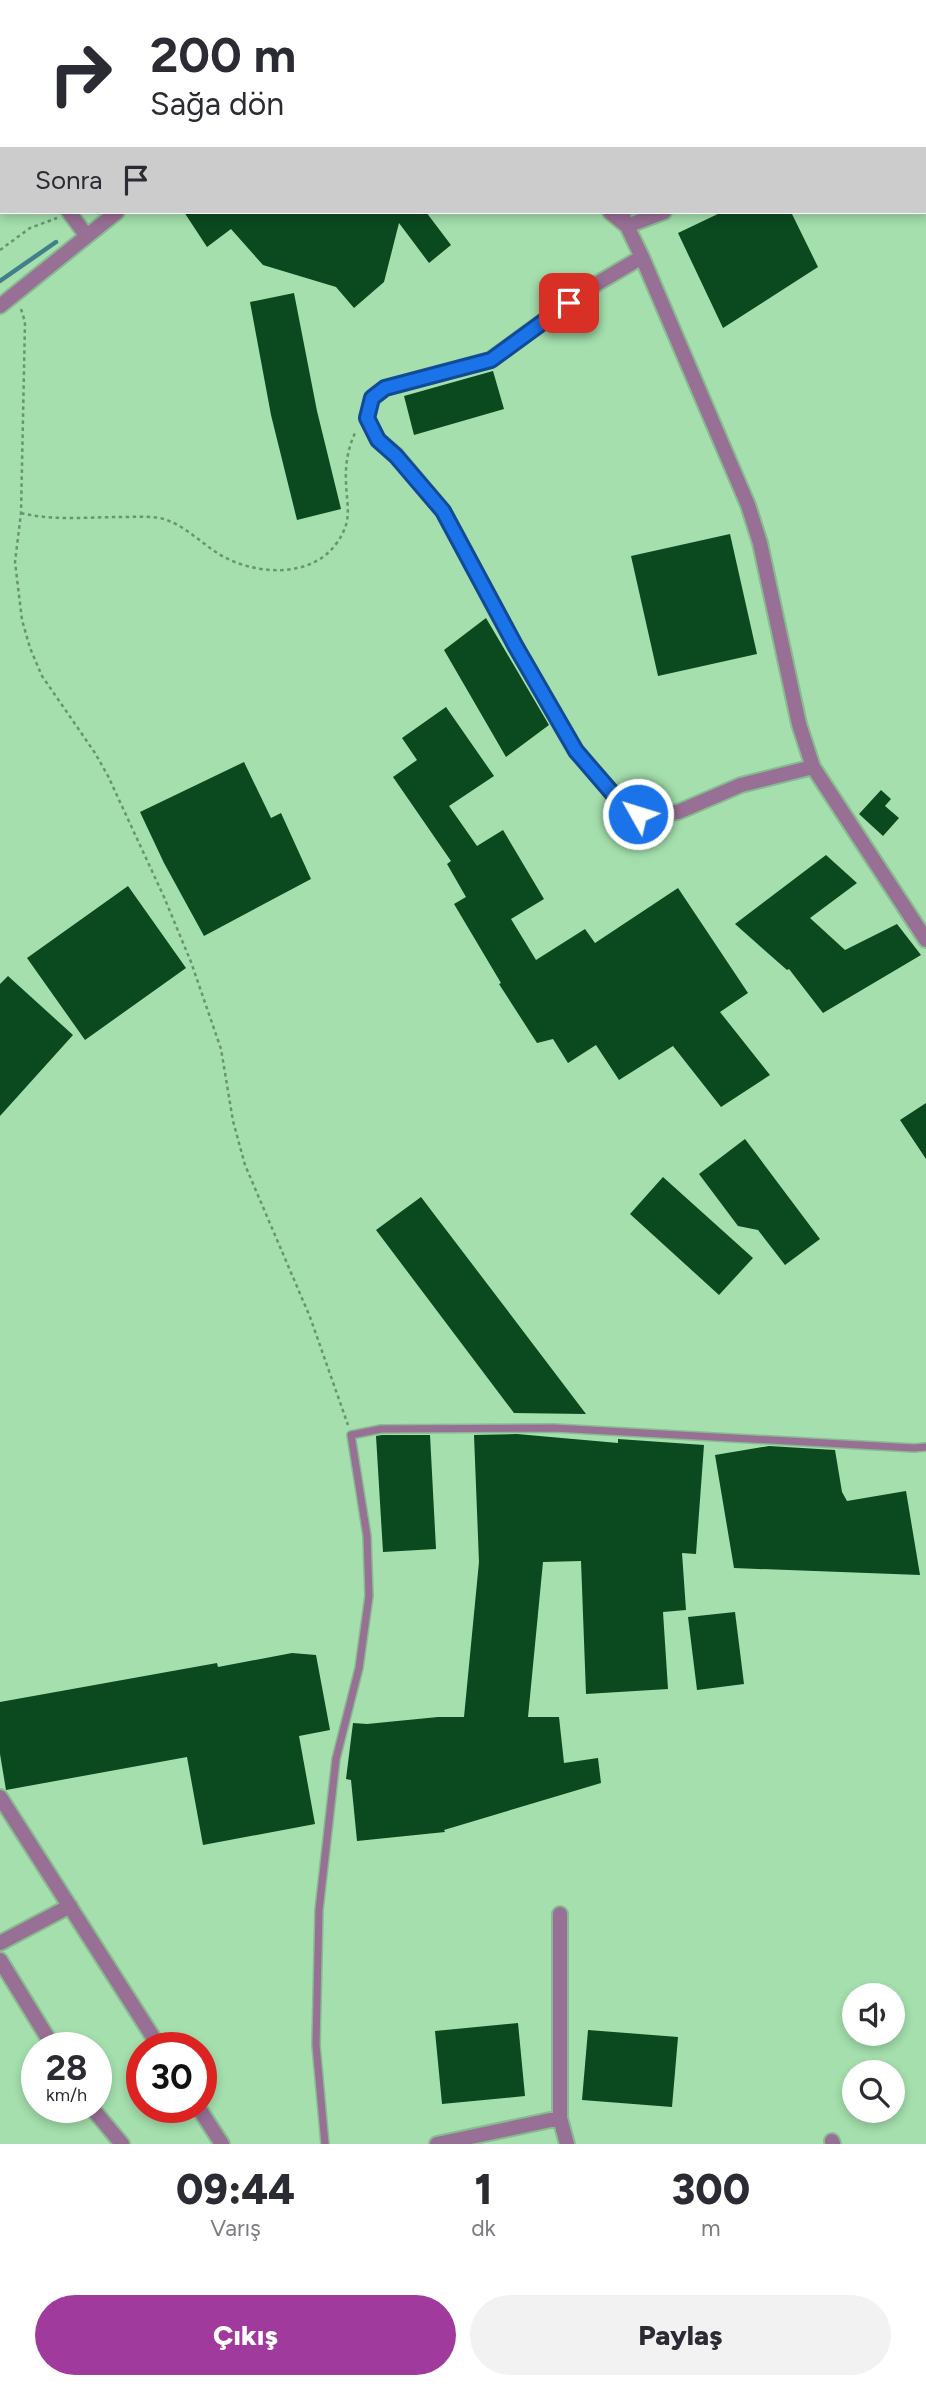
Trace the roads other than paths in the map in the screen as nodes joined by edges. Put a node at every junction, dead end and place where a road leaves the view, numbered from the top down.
1 (71, 214) edge
2 (114, 214) edge
3 (653, 214) edge
4 (627, 219) edge
5 (86, 235) junction
6 (642, 257) junction
7 (0, 306) edge
8 (813, 767) junction
9 (926, 940) edge
10 (926, 1447) edge
11 (0, 1797) edge
12 (70, 1906) junction
13 (560, 1914) dead end
14 (0, 1943) edge
15 (0, 1960) edge
16 (44, 2032) edge
17 (150, 2032) edge
18 (560, 2118) junction
19 (104, 2123) edge
20 (208, 2123) edge
21 (122, 2144) edge
22 (222, 2144) edge
23 (325, 2144) edge
24 (437, 2144) edge
25 (567, 2144) edge

1 - 5 street
2 - 5 street
3 - 4 street
4 - 6 street
5 - 7 street
6 - 8 street
6 - 8 street
8 - 9 street
10 - 23 lane
11 - 12 street
12 - 14 street
12 - 17 street
13 - 18 street
15 - 16 street
18 - 24 street
18 - 25 street
19 - 21 street
20 - 22 street

